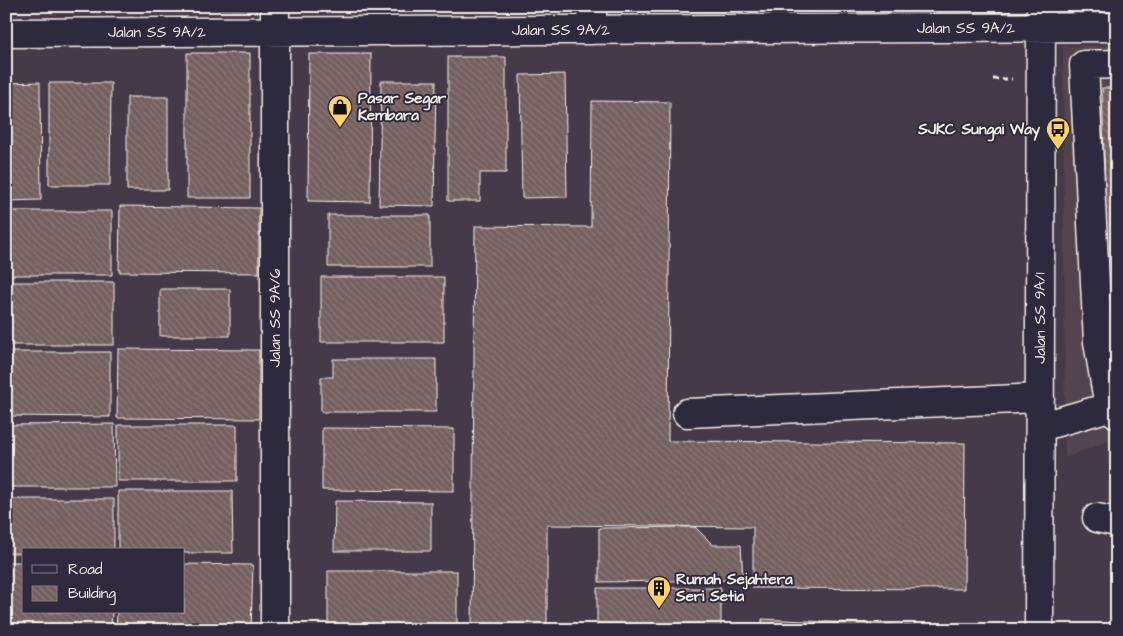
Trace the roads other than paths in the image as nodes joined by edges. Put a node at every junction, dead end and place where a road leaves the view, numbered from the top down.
1 (1041, 17) edge
2 (592, 18) edge
3 (275, 19) edge
4 (1117, 27) edge
5 (6, 33) edge
6 (1117, 64) edge
7 (1040, 398) junction
8 (1113, 410) edge
9 (687, 413) dead end
10 (1040, 427) junction
11 (275, 630) edge
12 (1039, 630) edge

1 - 2 street, Jalan SS 9A/2
1 - 4 street, Jalan SS 9A/2
1 - 7 street, Jalan SS 9A/1
2 - 3 street, Jalan SS 9A/2
3 - 5 street, Jalan SS 9A/2
3 - 11 street, Jalan SS 9A/6
6 - 8 street
7 - 9 street
7 - 10 street, Jalan SS 9A/1
8 - 10 street
10 - 12 street, Jalan SS 9A/1

